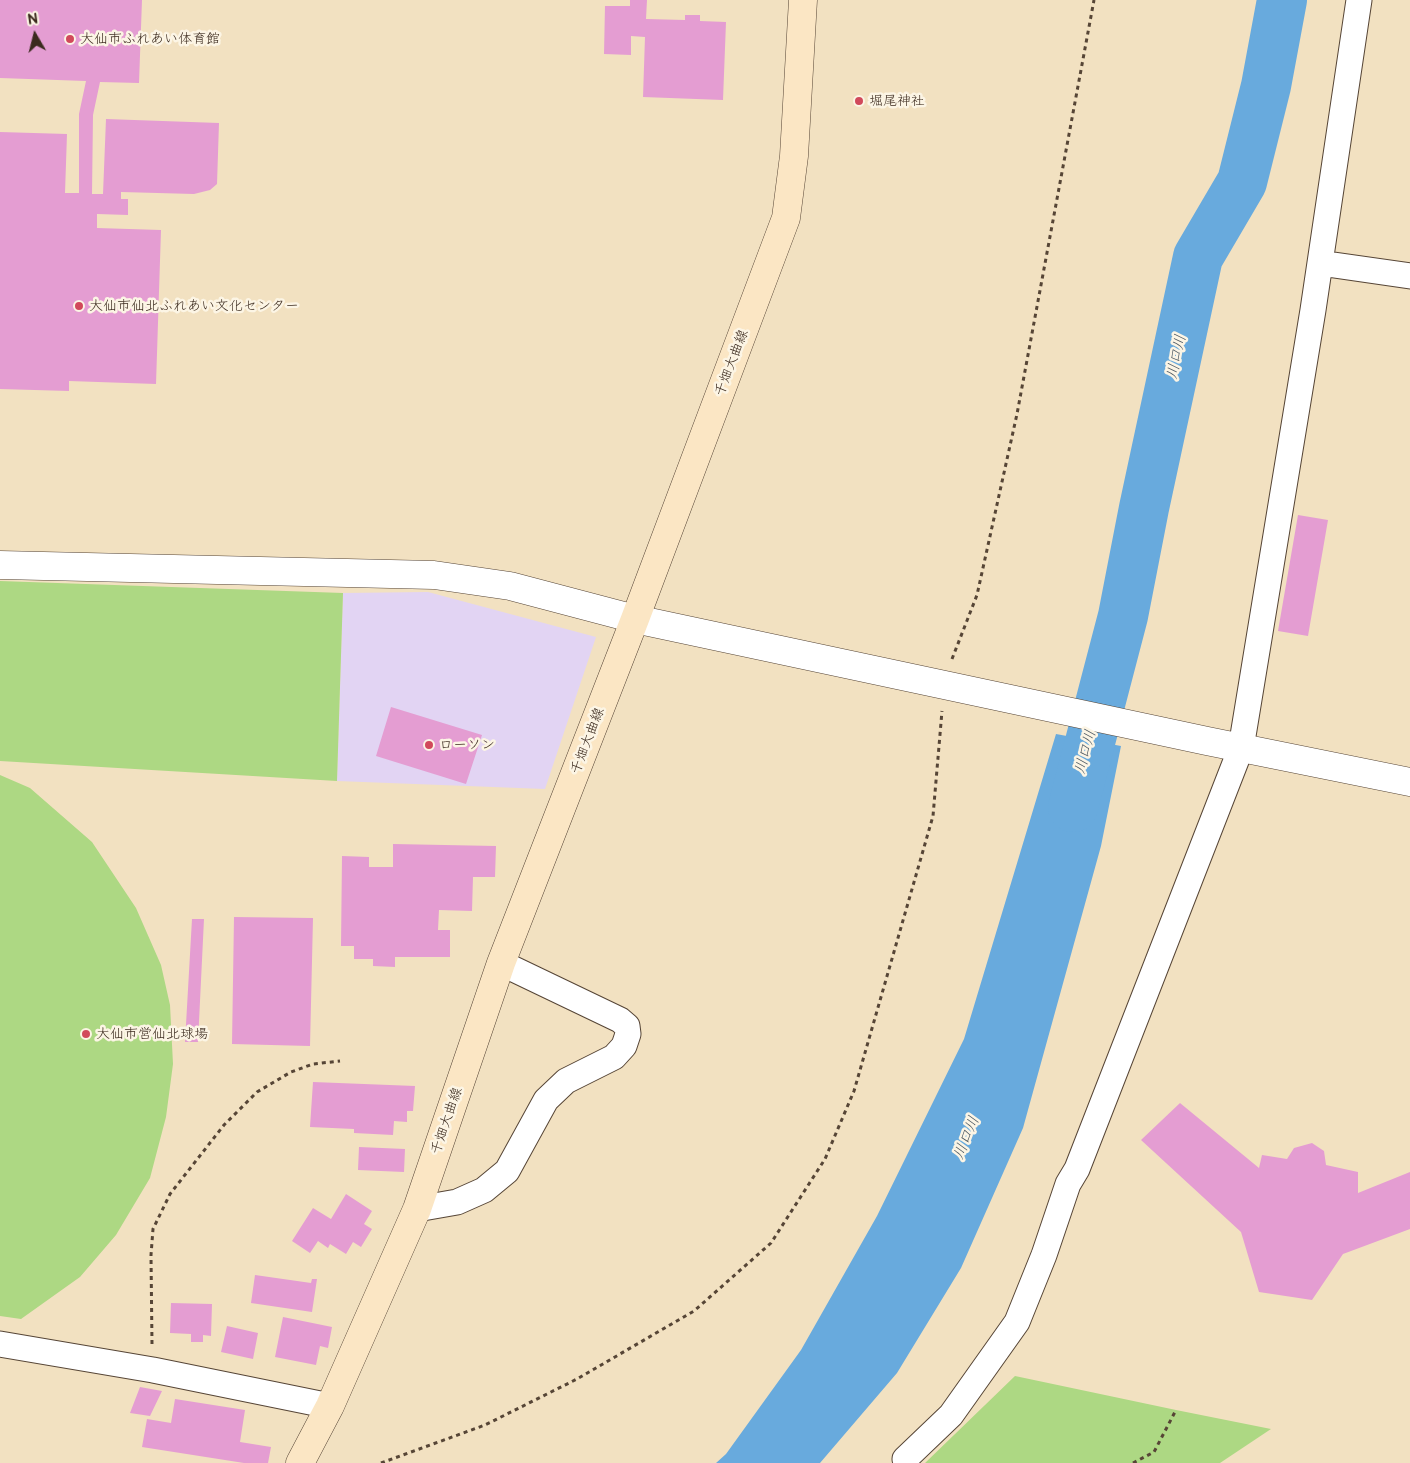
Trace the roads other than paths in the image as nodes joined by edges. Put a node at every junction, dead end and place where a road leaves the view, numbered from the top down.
1 (803, 0) edge
2 (1359, 0) edge
3 (1320, 263) junction
4 (1410, 276) edge
5 (0, 565) edge
6 (635, 619) junction
7 (1241, 748) junction
8 (1410, 782) edge
9 (501, 963) junction
10 (417, 1209) junction
11 (0, 1344) edge
12 (330, 1406) junction
13 (905, 1459) dead end
14 (300, 1463) edge

1 - 6 main road, 千畑大曲線
2 - 3 street
3 - 4 street
3 - 7 street
5 - 6 street
6 - 7 street
6 - 9 main road, 千畑大曲線
7 - 8 street
7 - 13 street
9 - 10 main road, 千畑大曲線
9 - 10 street
10 - 12 main road, 千畑大曲線
11 - 12 street
12 - 14 main road, 千畑大曲線

